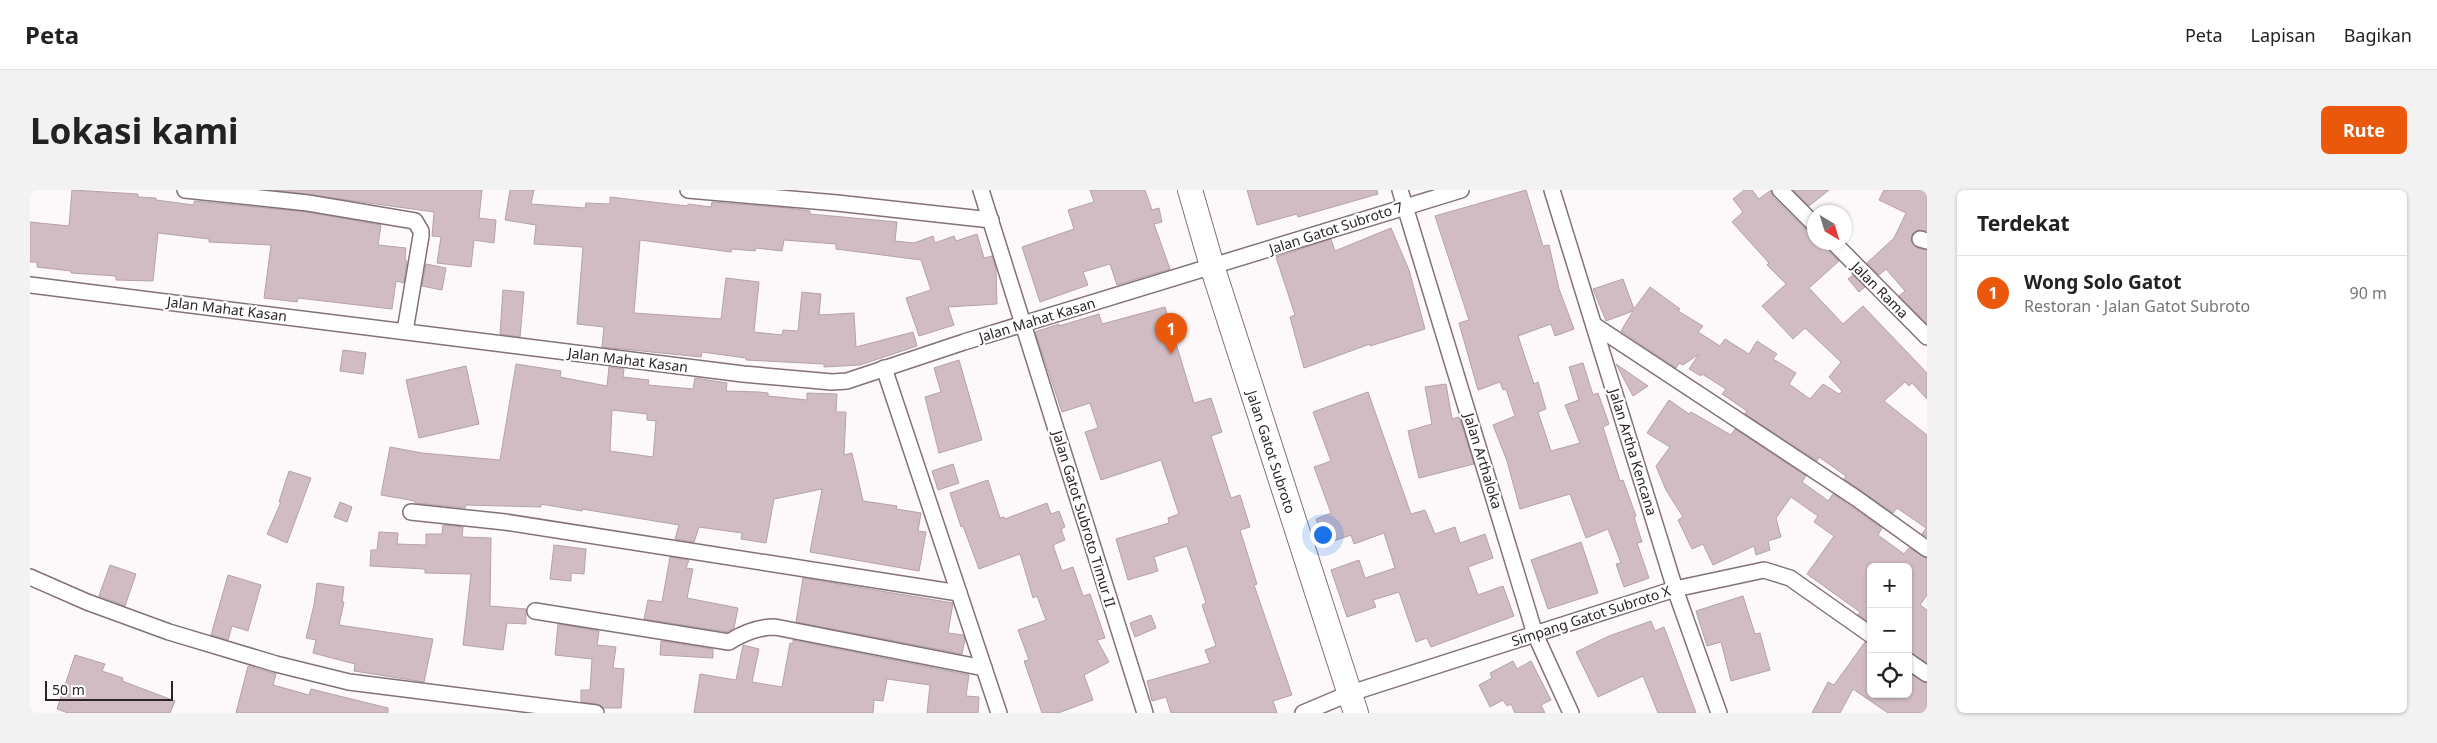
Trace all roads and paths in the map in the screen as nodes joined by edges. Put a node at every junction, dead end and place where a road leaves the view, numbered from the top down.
1 (185, 190) edge
2 (688, 190) edge
3 (981, 190) edge
4 (1190, 190) edge
5 (1400, 190) edge
6 (1461, 190) edge
7 (1552, 190) edge
8 (1780, 190) edge
9 (1405, 206) junction
10 (1807, 217) edge
11 (991, 220) junction
12 (1841, 250) edge
13 (1212, 266) junction
14 (30, 285) edge
15 (1023, 324) junction
16 (1594, 325) junction
17 (405, 331) junction
18 (1927, 337) edge
19 (884, 368) junction
20 (411, 512) dead end
21 (1927, 549) edge
22 (30, 577) edge
23 (1675, 589) junction
24 (959, 593) junction
25 (535, 611) dead end
26 (1867, 631) edge
27 (1535, 634) junction
28 (1912, 663) edge
29 (984, 668) junction
30 (1927, 674) edge
31 (1352, 704) edge
32 (596, 713) edge
33 (999, 713) edge
34 (1144, 713) edge
35 (1303, 713) edge
36 (1571, 713) edge
37 (1719, 713) edge

1 - 17 street
2 - 11 street
3 - 11 street, Jalan Gatot Subroto Timur II
4 - 13 main road, Jalan Gatot Subroto
5 - 9 street, Jalan Arthaloka
6 - 9 street, Jalan Gatot Subroto 7
7 - 16 street, Jalan Artha Kencana
8 - 10 street
9 - 13 street, Jalan Gatot Subroto 7
9 - 27 street, Jalan Arthaloka
11 - 15 street, Jalan Gatot Subroto Timur II
12 - 18 street, Jalan Rama
13 - 15 street, Jalan Mahat Kasan
13 - 31 main road, Jalan Gatot Subroto
14 - 17 street, Jalan Mahat Kasan
15 - 19 street, Jalan Mahat Kasan
15 - 34 street, Jalan Gatot Subroto Timur II
16 - 21 street
16 - 23 street, Jalan Artha Kencana
17 - 19 street, Jalan Mahat Kasan
19 - 24 street
20 - 24 street
22 - 32 street
23 - 26 street, Simpang Gatot Subroto X
23 - 27 street, Simpang Gatot Subroto X
23 - 37 street, Jalan Artha Kencana
24 - 29 street
25 - 29 street
27 - 31 street, Simpang Gatot Subroto X
27 - 36 street, Jalan Arthaloka
28 - 30 street
29 - 33 street
31 - 35 street, Simpang Gatot Subroto X

